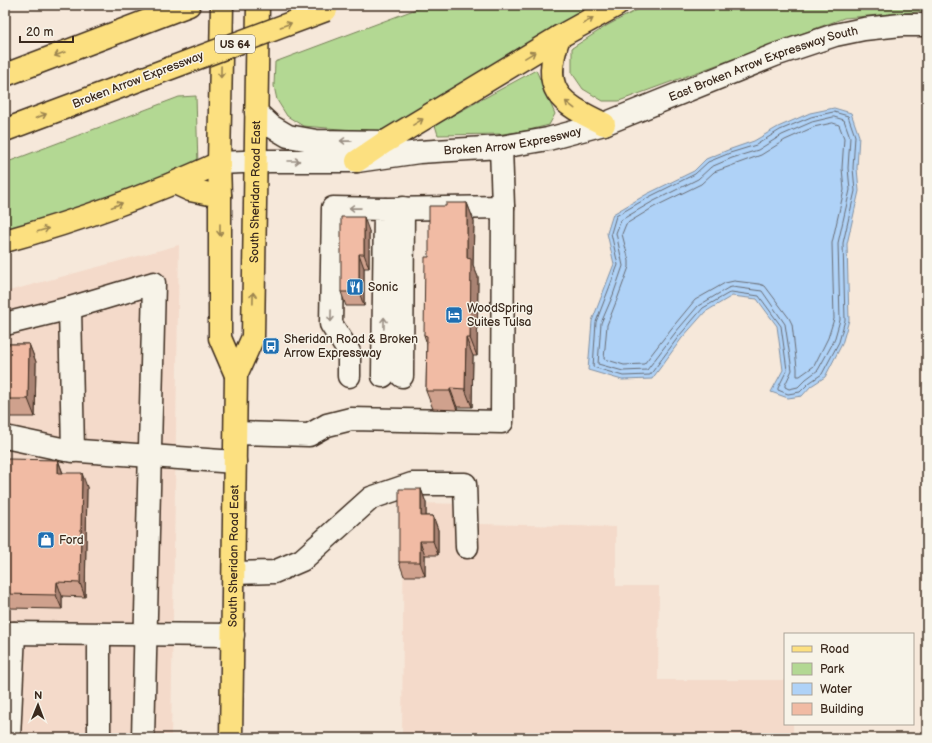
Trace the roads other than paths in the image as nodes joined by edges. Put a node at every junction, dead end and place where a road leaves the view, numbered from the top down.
1 (189, 5) edge
2 (222, 5) edge
3 (258, 5) edge
4 (617, 5) edge
5 (332, 7) edge
6 (927, 25) edge
7 (559, 37) junction
8 (5, 75) edge
9 (256, 112) junction
10 (604, 124) junction
11 (5, 130) edge
12 (385, 142) junction
13 (501, 146) junction
14 (419, 152) junction
15 (256, 161) junction
16 (357, 161) junction
17 (219, 163) junction
18 (175, 183) junction
19 (220, 196) junction
20 (503, 207) junction
21 (394, 209) junction
22 (5, 241) edge
23 (70, 308) junction
24 (5, 324) edge
25 (236, 375) junction
26 (349, 376) dead end
27 (393, 376) dead end
28 (236, 433) junction
29 (5, 437) edge
30 (72, 451) junction
31 (151, 456) junction
32 (235, 462) junction
33 (467, 546) dead end
34 (234, 573) junction
35 (9, 633) edge
36 (99, 634) junction
37 (145, 635) junction
38 (233, 635) junction
39 (9, 738) edge
40 (100, 738) edge
41 (143, 738) edge
42 (231, 738) edge

1 -> 8 main road
2 -> 17 main road, South Sheridan Road East
3 - 9 main road, South Sheridan Road East
7 -> 4 main road
11 -> 5 main road, Broken Arrow Expressway / US 64, bridge
6 - 10 street, East Broken Arrow Expressway South
10 -> 7 main road
12 -> 7 main road
12 -> 9 street, Broken Arrow Expressway
9 - 15 main road, South Sheridan Road East
10 - 13 street, Broken Arrow Expressway
12 - 14 street, Broken Arrow Expressway
12 - 16 main road
13 - 14 street, Broken Arrow Expressway
13 - 20 street
14 - 16 street, Broken Arrow Expressway
15 -> 16 street, Broken Arrow Expressway
15 - 17 street, Broken Arrow Expressway
25 -> 15 main road, South Sheridan Road East
17 - 18 main road
17 - 19 main road, South Sheridan Road East
18 - 19 main road
22 -> 18 main road
19 -> 25 main road, South Sheridan Road East
20 - 21 street
20 - 28 street
21 -> 26 street
21 - 27 street
23 - 24 street
23 - 30 street
23 - 31 street
25 - 28 main road, South Sheridan Road East
28 - 32 main road, South Sheridan Road East
29 - 30 street
30 - 31 street
31 - 32 street
31 - 37 street
32 - 34 main road, South Sheridan Road East
33 - 34 street
34 - 38 main road, South Sheridan Road East
35 - 36 street
35 - 39 street
36 - 37 street
36 - 40 street
37 - 38 street
37 - 41 street
38 - 42 main road, South Sheridan Road East

